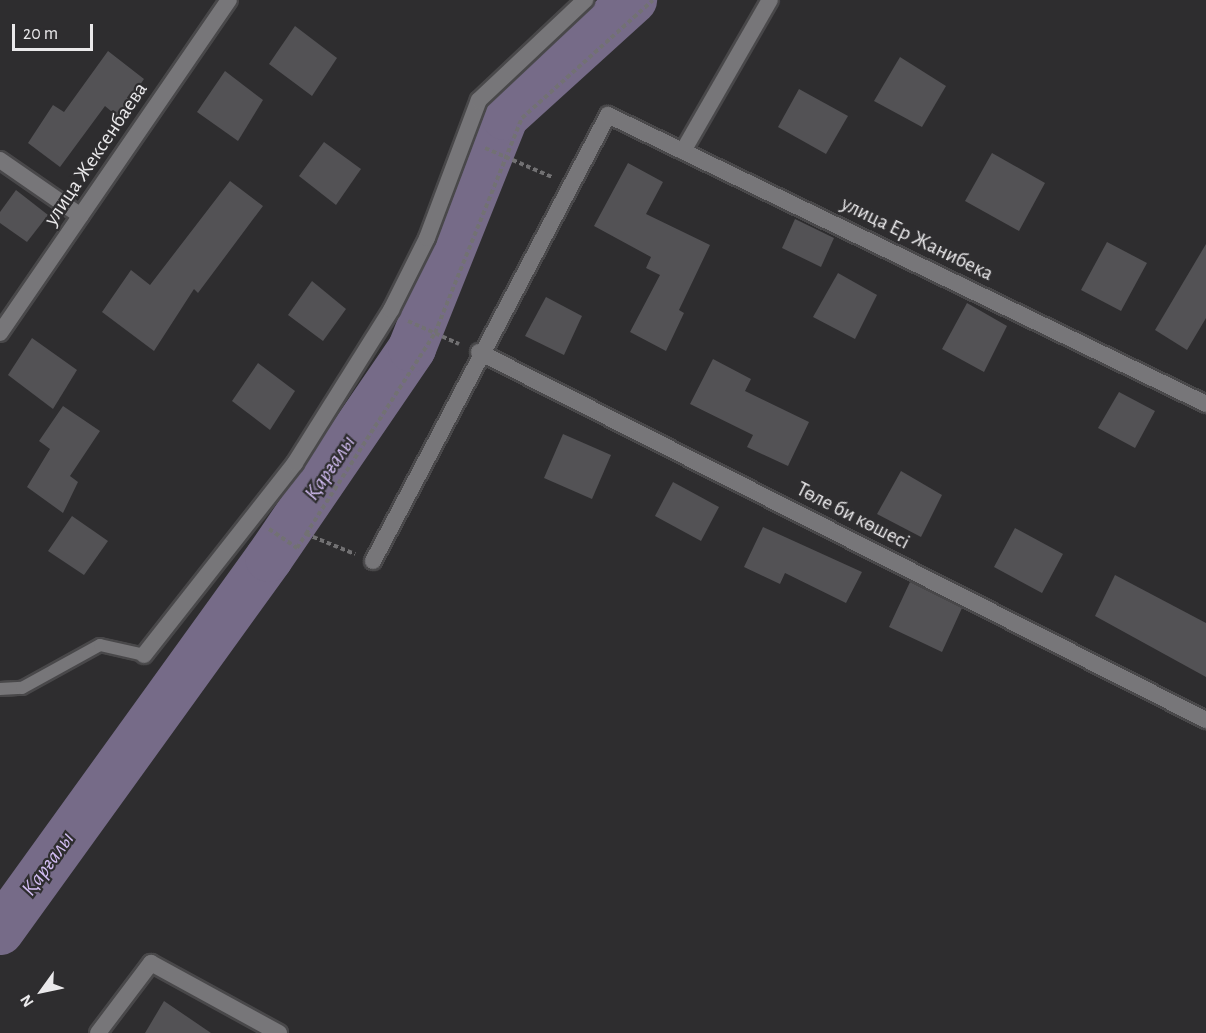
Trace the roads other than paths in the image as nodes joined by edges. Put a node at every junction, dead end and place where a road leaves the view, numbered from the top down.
1 (229, 0) edge
2 (585, 0) edge
3 (770, 0) edge
4 (683, 151) junction
5 (0, 160) edge
6 (81, 216) junction
7 (0, 333) edge
8 (479, 352) junction
9 (1206, 404) edge
10 (373, 561) road end
11 (144, 655) joint
12 (0, 689) edge
13 (1206, 720) edge
14 (98, 1033) edge
15 (279, 1033) edge

1 - 6 street, улица Жексенбаева
2 - 11 street
3 - 4 street
4 - 8 street, улица Ер Жанибека
4 - 9 street, улица Ер Жанибека
5 - 6 street
6 - 7 street, улица Жексенбаева
8 - 10 street
8 - 13 street, Төле би көшесі
11 - 12 lane
14 - 15 street

